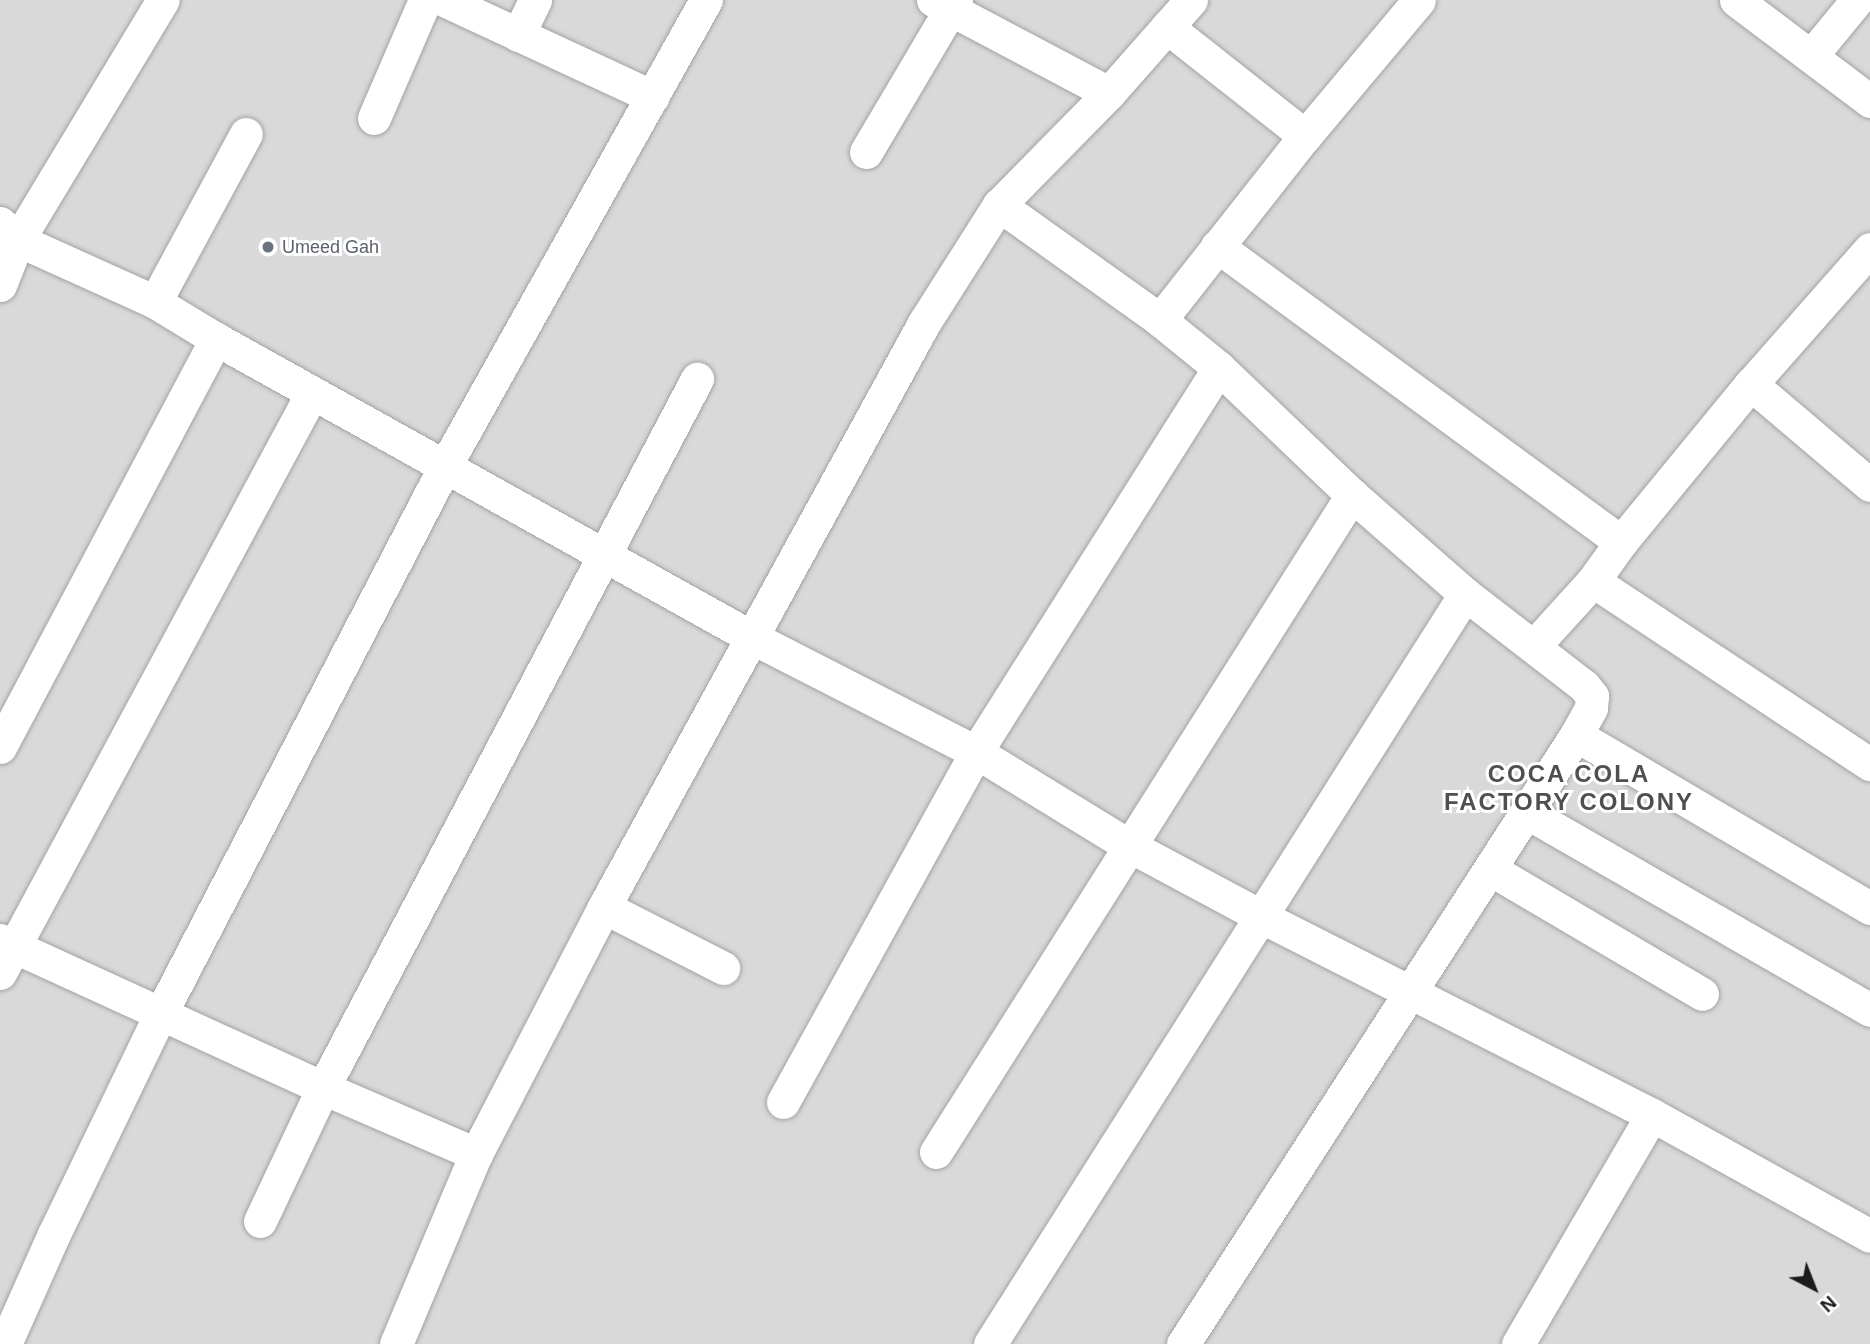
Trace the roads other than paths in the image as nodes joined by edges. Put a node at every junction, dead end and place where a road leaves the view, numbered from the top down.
1 (163, 0) edge
2 (425, 0) edge
3 (444, 0) edge
4 (535, 0) edge
5 (706, 0) edge
6 (1191, 0) edge
7 (1419, 0) edge
8 (1736, 0) edge
9 (1857, 0) edge
10 (946, 3) edge
11 (1167, 27) junction
12 (517, 34) junction
13 (1811, 56) junction
14 (1109, 93) junction
15 (653, 97) junction
16 (1870, 101) edge
17 (374, 118) dead end
18 (246, 134) dead end
19 (1305, 136) junction
20 (866, 152) dead end
21 (999, 205) junction
22 (9, 231) edge
23 (1217, 246) junction
24 (1870, 249) edge
25 (0, 285) edge
26 (155, 302) junction
27 (1160, 320) junction
28 (216, 339) junction
29 (1219, 368) junction
30 (696, 379) dead end
31 (1751, 384) junction
32 (312, 393) junction
33 (446, 466) junction
34 (1870, 485) edge
35 (1352, 495) junction
36 (1621, 542) junction
37 (605, 555) junction
38 (1593, 581) junction
39 (1465, 594) junction
40 (753, 638) junction
41 (1534, 646) junction
42 (1576, 735) junction
43 (0, 747) edge
44 (976, 752) junction
45 (1870, 764) edge
46 (1525, 812) junction
47 (1128, 845) junction
48 (1490, 869) junction
49 (604, 907) junction
50 (1870, 908) edge
51 (1262, 917) junction
52 (4, 953) edge
53 (723, 968) dead end
54 (1410, 993) junction
55 (1702, 994) dead end
56 (1870, 1010) edge
57 (160, 1015) junction
58 (323, 1088) junction
59 (783, 1102) dead end
60 (1652, 1115) junction
61 (936, 1152) dead end
62 (477, 1154) junction
63 (260, 1221) dead end
64 (1870, 1236) edge
65 (5, 1344) edge
66 (396, 1344) edge
67 (990, 1344) edge
68 (1183, 1344) edge
69 (1518, 1344) edge

1 - 22 street
2 - 17 street
3 - 12 street
4 - 12 street
5 - 15 street
6 - 11 street
7 - 19 street
8 - 13 street
9 - 13 street
10 - 14 street
10 - 20 street
11 - 14 street
11 - 19 street
12 - 15 street
13 - 16 street
14 - 21 street
15 - 33 street
18 - 26 street
19 - 23 street
21 - 27 street
21 - 40 street
22 - 25 street
22 - 26 street
23 - 27 street
23 - 36 street
24 - 31 street
26 - 28 street
27 - 29 street
28 - 32 street
28 - 43 street
29 - 35 street
29 - 44 street
30 - 37 street
31 - 34 street
31 - 36 street
32 - 33 street
32 - 52 street
33 - 37 street
33 - 57 street
35 - 39 street
35 - 47 street
36 - 38 street
37 - 40 street
37 - 58 street
38 - 41 street
38 - 45 street
39 - 41 street
39 - 51 street
40 - 44 street
40 - 49 street
41 - 42 street
42 - 46 street
42 - 50 street
44 - 47 street
44 - 59 street
46 - 48 street
46 - 56 street
47 - 51 street
47 - 61 street
48 - 54 street
48 - 55 street
49 - 53 street
49 - 62 street
51 - 54 street
51 - 67 street
52 - 57 street
54 - 60 street
54 - 68 street
57 - 58 street
57 - 65 street
58 - 62 street
58 - 63 street
60 - 64 street
60 - 69 street
62 - 66 street

